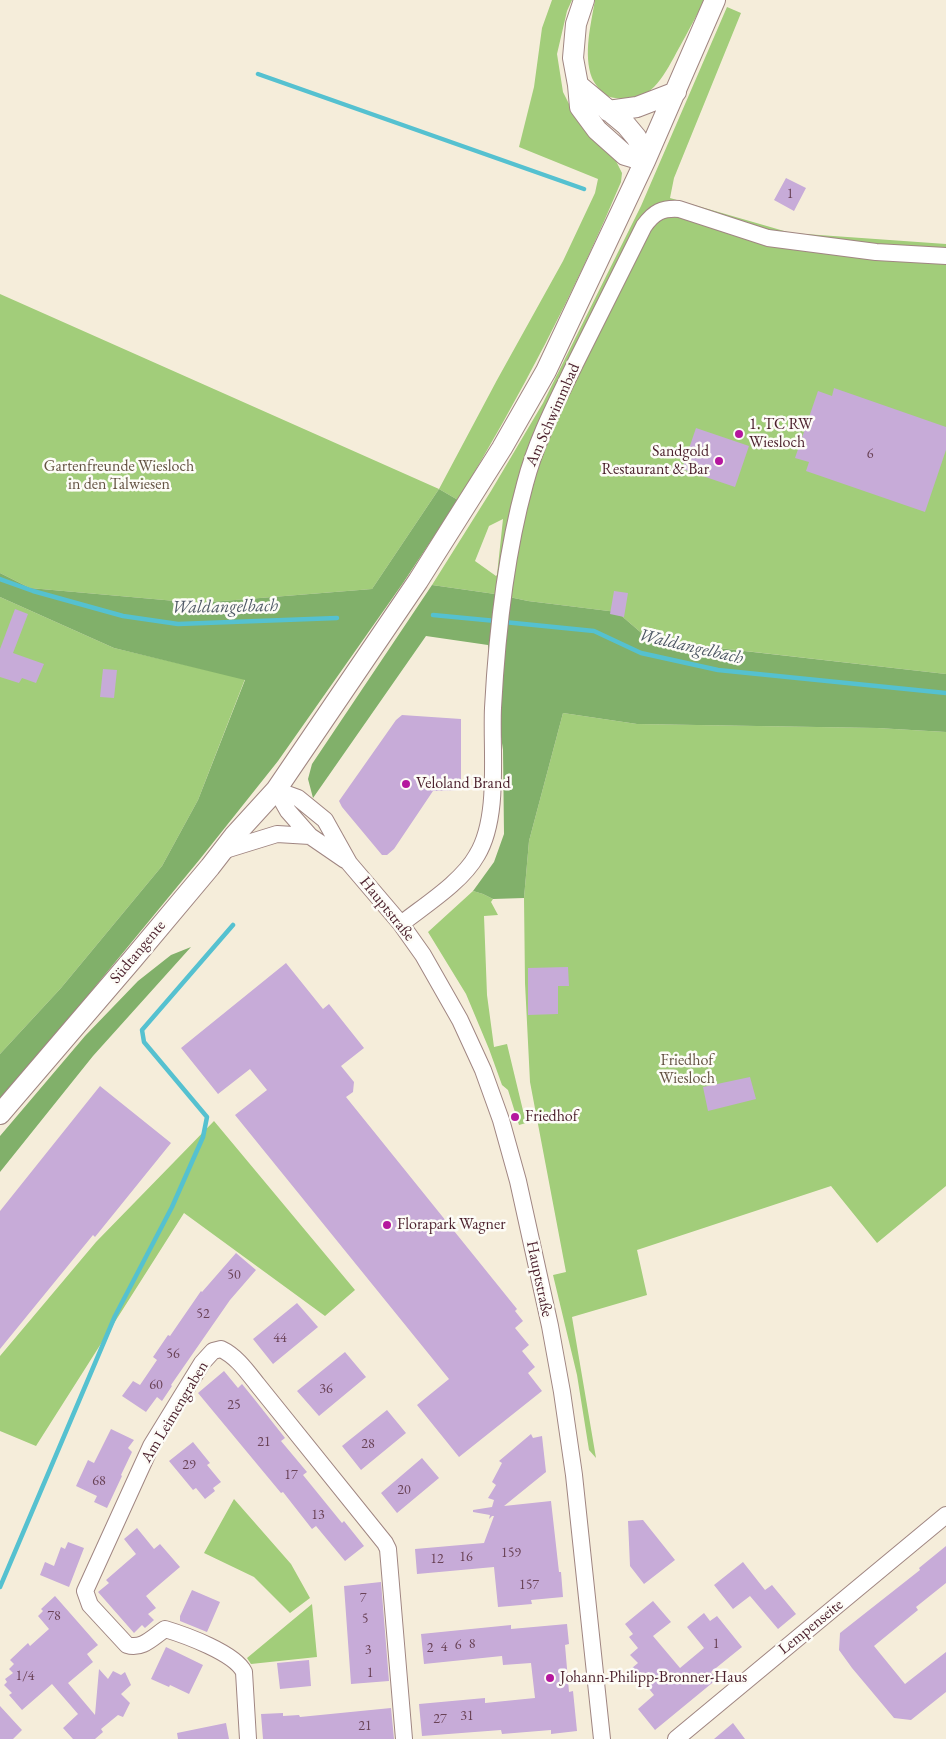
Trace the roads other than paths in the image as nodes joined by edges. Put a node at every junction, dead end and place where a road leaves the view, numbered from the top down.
1 (584, 0) edge
2 (716, 0) edge
3 (578, 85) junction
4 (676, 92) junction
5 (608, 111) junction
6 (644, 161) junction
7 (946, 256) edge
8 (276, 790) junction
9 (310, 836) junction
10 (222, 850) junction
11 (350, 863) junction
12 (400, 924) junction
13 (0, 1114) edge
14 (946, 1515) edge
15 (248, 1739) edge
16 (404, 1739) edge
17 (602, 1739) edge
18 (676, 1739) edge

1 - 3 main road
2 - 4 main road, Südtangente
3 - 5 main road
3 - 6 main road
4 - 5 main road
4 - 6 main road, Südtangente
5 - 6 main road
6 - 8 main road, Südtangente
7 - 12 street, Am Schwimmbad
8 - 9 street, Hauptstraße
8 - 10 main road, Südtangente
8 - 11 street, Hauptstraße
9 - 10 street
9 - 11 street, Hauptstraße
10 - 13 main road, Südtangente
11 - 12 street, Hauptstraße
12 - 17 street, Hauptstraße
14 - 18 street, Lempenseite
15 - 16 street, Am Leimengraben

